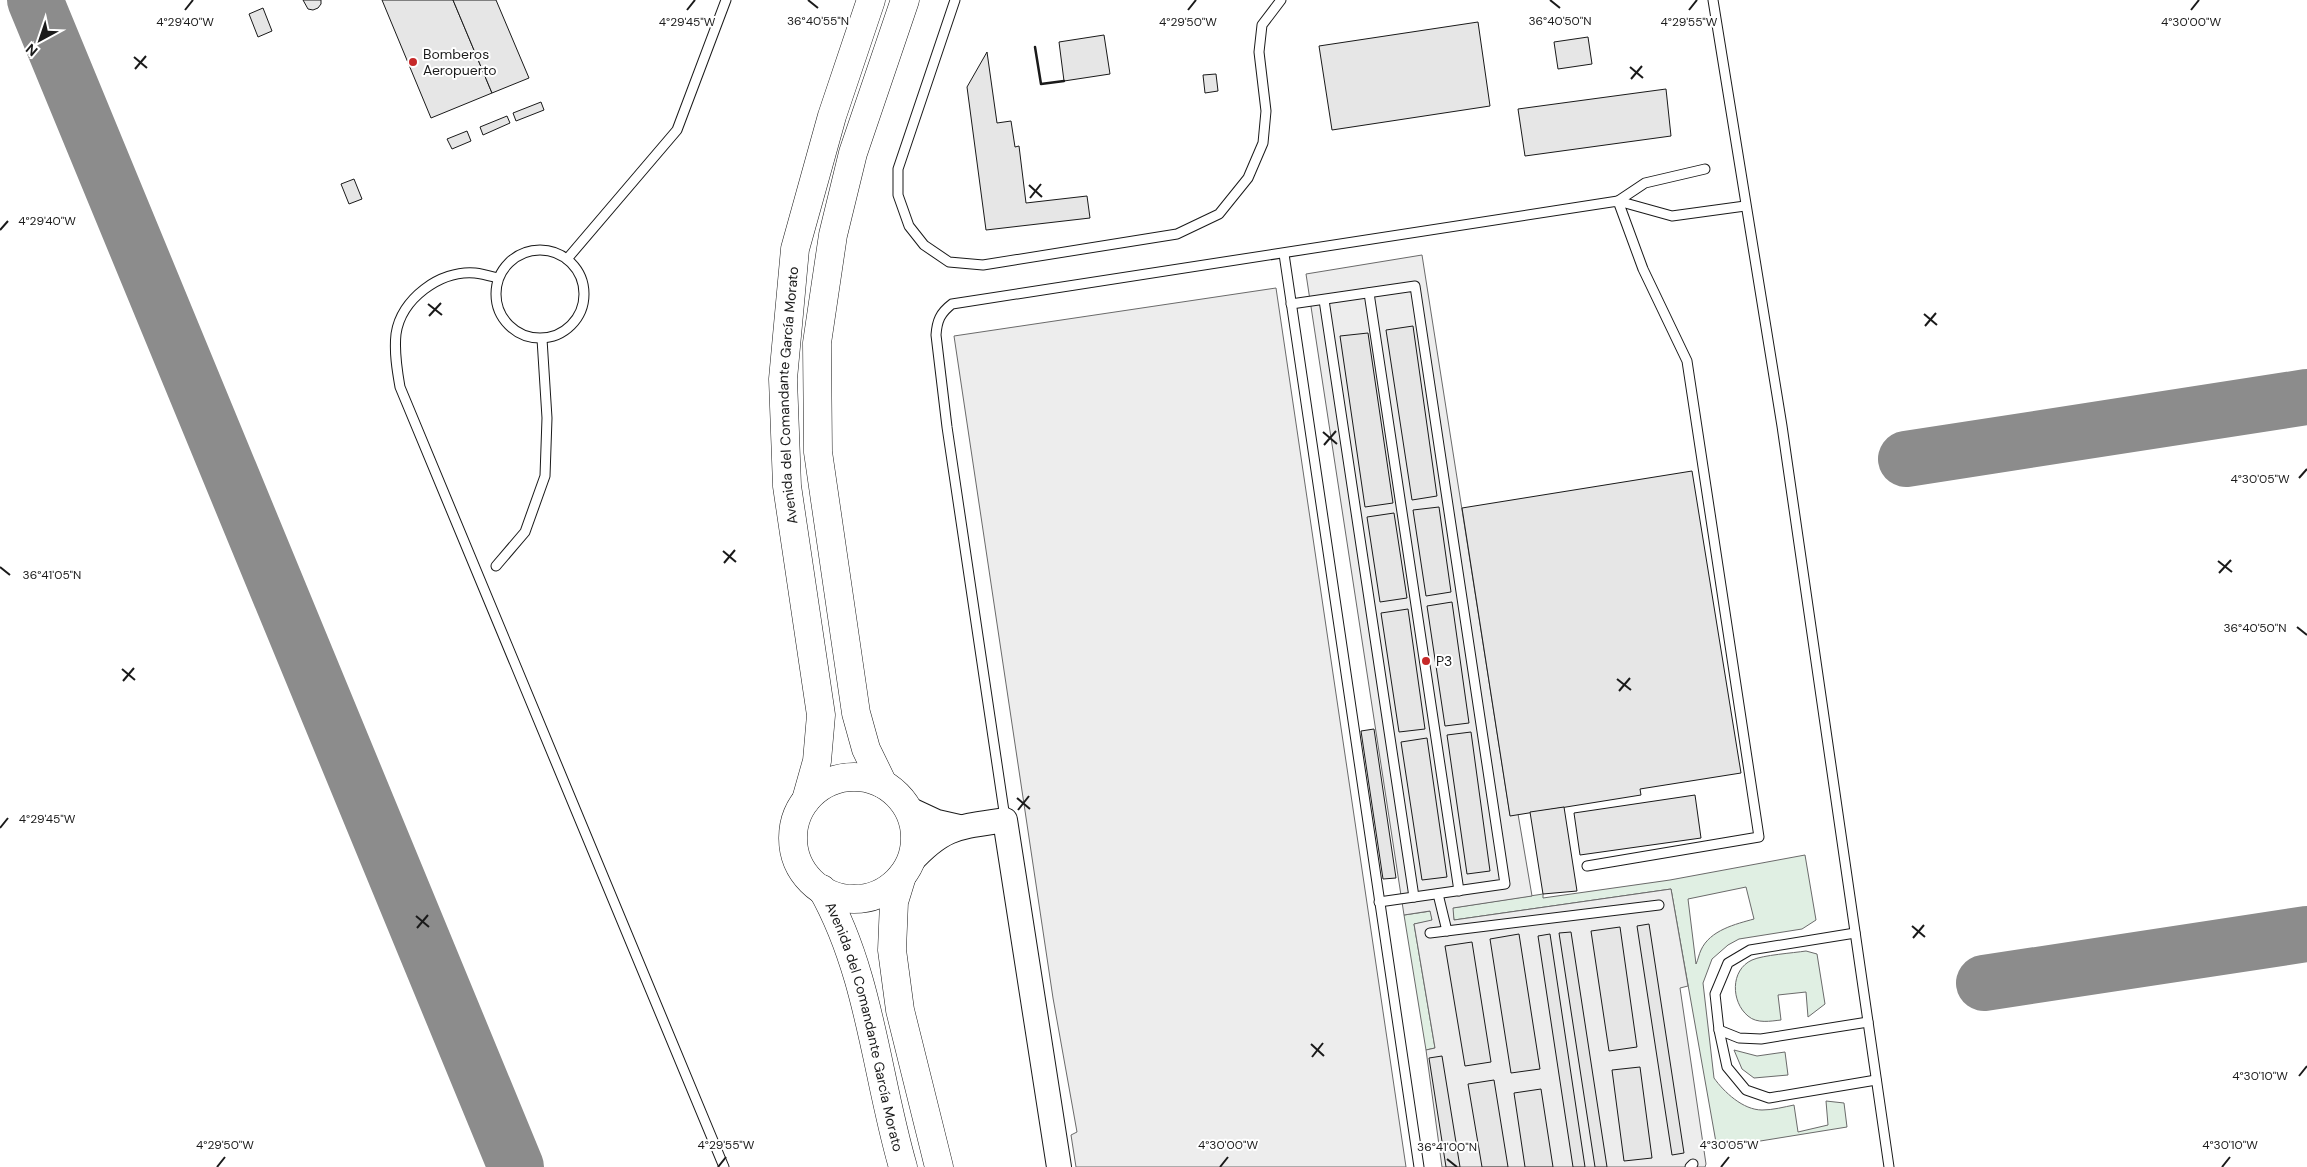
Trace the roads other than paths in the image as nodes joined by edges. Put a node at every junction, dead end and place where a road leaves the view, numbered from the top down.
1 (726, 0) edge
2 (872, 0) edge
3 (905, 0) edge
4 (954, 0) edge
5 (1281, 0) edge
6 (1713, 0) edge
7 (1705, 169) dead end
8 (1618, 201) junction
9 (1746, 206) junction
10 (1284, 254) junction
11 (567, 259) junction
12 (498, 278) junction
13 (1369, 293) junction
14 (1324, 300) junction
15 (1291, 304) junction
16 (542, 339) junction
17 (496, 566) dead end
18 (883, 784) junction
19 (806, 800) junction
20 (908, 808) junction
21 (1005, 820) junction
22 (959, 827) junction
23 (1588, 866) dead end
24 (906, 869) junction
25 (822, 889) junction
26 (1459, 891) junction
27 (1438, 894) junction
28 (1414, 897) junction
29 (1379, 902) junction
30 (1659, 905) dead end
31 (1447, 931) junction
32 (1430, 933) dead end
33 (1855, 933) junction
34 (1868, 1022) junction
35 (1719, 1030) junction
36 (1876, 1080) junction
37 (724, 1167) edge
38 (903, 1167) edge
39 (939, 1167) edge
40 (1059, 1167) edge
41 (1419, 1167) edge
42 (1889, 1167) edge

1 - 11 lane
2 - 19 main road, Avenida del Comandante García Morato
3 - 18 main road, Avenida del Comandante García Morato
4 - 5 lane
6 - 9 lane
7 - 8 lane
8 - 9 lane
8 - 10 lane
8 - 23 lane
9 - 33 lane
10 - 15 lane
10 - 21 lane
11 - 12 lane
11 - 16 lane
12 - 16 lane
12 - 37 lane
13 - 14 lane
13 - 26 lane
13 - 26 lane
14 - 15 lane
14 - 28 lane
15 - 29 lane
16 - 17 lane
18 - 19 main road
18 - 20 main road
19 - 25 main road
20 - 22 street
20 - 24 main road
21 - 22 street
21 - 40 street
22 - 24 street
24 - 25 main road
24 - 39 main road
25 - 38 main road, Avenida del Comandante García Morato
26 - 27 lane
27 - 28 lane
27 - 31 lane
28 - 29 lane
29 - 41 lane
30 - 31 lane
31 - 32 lane
33 - 34 lane
33 - 35 lane
34 - 35 lane
34 - 36 lane
35 - 36 lane
36 - 42 lane

